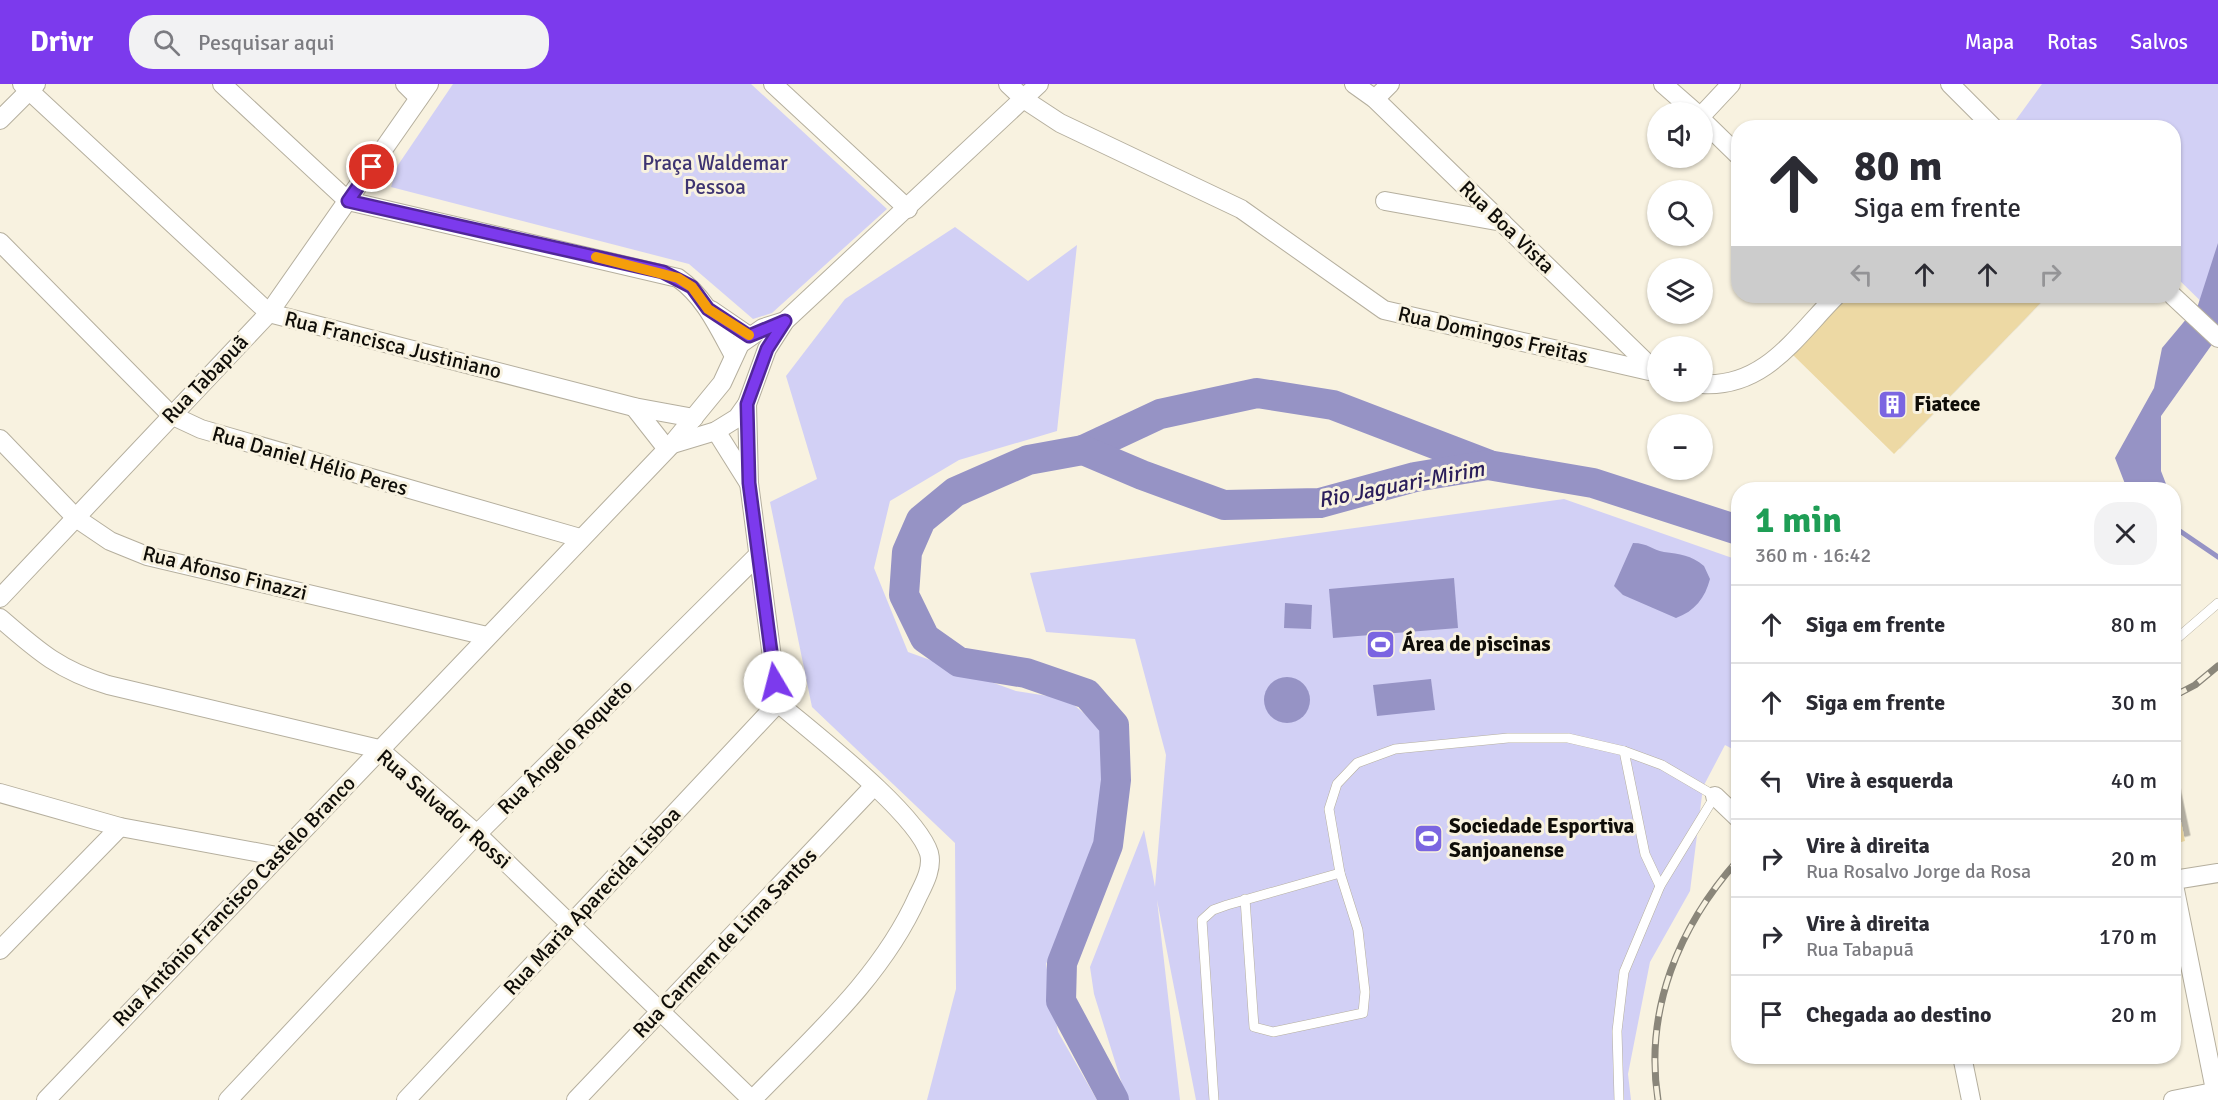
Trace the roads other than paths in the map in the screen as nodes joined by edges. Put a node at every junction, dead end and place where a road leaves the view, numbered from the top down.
1 (222, 84) edge
2 (405, 84) edge
3 (773, 84) edge
4 (1008, 84) edge
5 (1039, 84) edge
6 (1354, 84) edge
7 (1390, 84) edge
8 (1663, 84) edge
9 (1731, 84) edge
10 (1950, 84) edge
11 (29, 86) edge
12 (424, 91) edge
13 (1375, 99) junction
14 (1025, 100) junction
15 (1684, 102) edge
16 (1713, 105) edge
17 (0, 120) edge
18 (1986, 120) edge
19 (1713, 129) edge
20 (1731, 147) edge
21 (348, 201) junction
22 (1385, 201) dead end
23 (908, 209) junction
24 (1502, 222) junction
25 (0, 242) edge
26 (1829, 303) edge
27 (2181, 303) edge
28 (708, 309) junction
29 (269, 313) junction
30 (785, 321) junction
31 (749, 336) junction
32 (2218, 338) edge
33 (734, 356) junction
34 (1647, 362) edge
35 (1647, 370) edge
36 (1713, 385) edge
37 (747, 404) junction
38 (633, 407) junction
39 (171, 415) junction
40 (694, 418) junction
41 (716, 431) junction
42 (0, 439) edge
43 (670, 447) junction
44 (749, 483) junction
45 (76, 518) junction
46 (580, 538) junction
47 (758, 555) junction
48 (0, 598) edge
49 (2218, 603) edge
50 (0, 618) edge
51 (2181, 635) edge
52 (488, 636) junction
53 (778, 703) junction
54 (379, 749) junction
55 (1624, 751) junction
56 (874, 786) junction
57 (0, 793) edge
58 (1714, 796) junction
59 (1731, 812) edge
60 (120, 827) junction
61 (477, 834) junction
62 (277, 856) junction
63 (1340, 873) junction
64 (2218, 873) edge
65 (2181, 879) edge
66 (1660, 886) junction
67 (1245, 899) junction
68 (2181, 919) edge
69 (571, 923) junction
70 (0, 950) edge
71 (660, 1011) junction
72 (1964, 1064) edge
73 (2217, 1094) edge
74 (46, 1100) edge
75 (228, 1100) edge
76 (406, 1100) edge
77 (576, 1100) edge
78 (752, 1100) edge
79 (1214, 1100) edge
80 (1619, 1100) edge
81 (1971, 1100) edge
82 (2174, 1100) edge

1 - 21 street
2 - 12 street
3 - 23 street
4 - 14 street, Rua Domingos Freitas
5 - 14 street, Rua Antônio Francisco Castelo Branco
6 - 13 street, Rua Boa Vista
7 - 13 street
8 - 15 street
9 - 16 street
10 - 18 street
11 - 17 street
11 - 29 street, Rua Francisca Justiniano
12 - 21 street, Rua Tabapuã
13 - 24 street, Rua Boa Vista
14 - 23 street, Rua Antônio Francisco Castelo Branco
14 - 35 street, Rua Domingos Freitas
19 - 20 street
21 - 28 street
21 - 29 street, Rua Tabapuã
22 - 24 street
23 - 30 street, Rua Antônio Francisco Castelo Branco
24 - 34 street, Rua Boa Vista
25 - 39 street, Rua Daniel Hélio Peres
26 - 36 street
27 - 32 street
28 - 31 street
28 - 33 street
29 - 38 street, Rua Francisca Justiniano
29 - 39 street, Rua Tabapuã
30 - 31 street, Rua Antônio Francisco Castelo Branco
30 - 37 street, Rua Antônio Francisco Castelo Branco
31 - 33 street, Rua Antônio Francisco Castelo Branco
33 - 40 street, Rua Antônio Francisco Castelo Branco
37 - 41 street, Rua Antônio Francisco Castelo Branco
37 - 44 street
38 - 40 street, Rua Francisca Justiniano
38 - 43 street
39 - 45 street, Rua Tabapuã
39 - 46 street, Rua Daniel Hélio Peres
40 - 43 street, Rua Antônio Francisco Castelo Branco
41 - 43 street, Rua Antônio Francisco Castelo Branco
41 - 44 street
42 - 45 street, Rua Afonso Finazzi
43 - 46 street, Rua Antônio Francisco Castelo Branco
44 - 47 street
45 - 48 street, Rua Tabapuã
45 - 52 street, Rua Afonso Finazzi
46 - 52 street, Rua Antônio Francisco Castelo Branco
47 - 53 street
47 - 61 street, Rua Ângelo Roqueto
49 - 51 lane
50 - 54 street, Rua Salvador Rossi
52 - 54 street, Rua Antônio Francisco Castelo Branco
53 - 56 street
53 - 69 street, Rua Maria Aparecida Lisboa
54 - 61 street, Rua Salvador Rossi
54 - 62 street, Rua Antônio Francisco Castelo Branco
55 - 58 lane
55 - 63 lane
55 - 66 lane
56 - 71 street, Rua Carmem de Lima Santos
56 - 78 street
57 - 60 street
58 - 59 street
58 - 66 lane
60 - 62 street
60 - 70 street
61 - 69 street, Rua Salvador Rossi
61 - 75 street, Rua Ângelo Roqueto
62 - 74 street, Rua Antônio Francisco Castelo Branco
63 - 67 lane
63 - 67 lane
64 - 65 street
66 - 80 lane
67 - 79 lane
68 - 73 street
69 - 71 street, Rua Salvador Rossi
69 - 76 street, Rua Maria Aparecida Lisboa
71 - 77 street, Rua Carmem de Lima Santos
71 - 78 street, Rua Salvador Rossi
72 - 81 street
73 - 82 street

